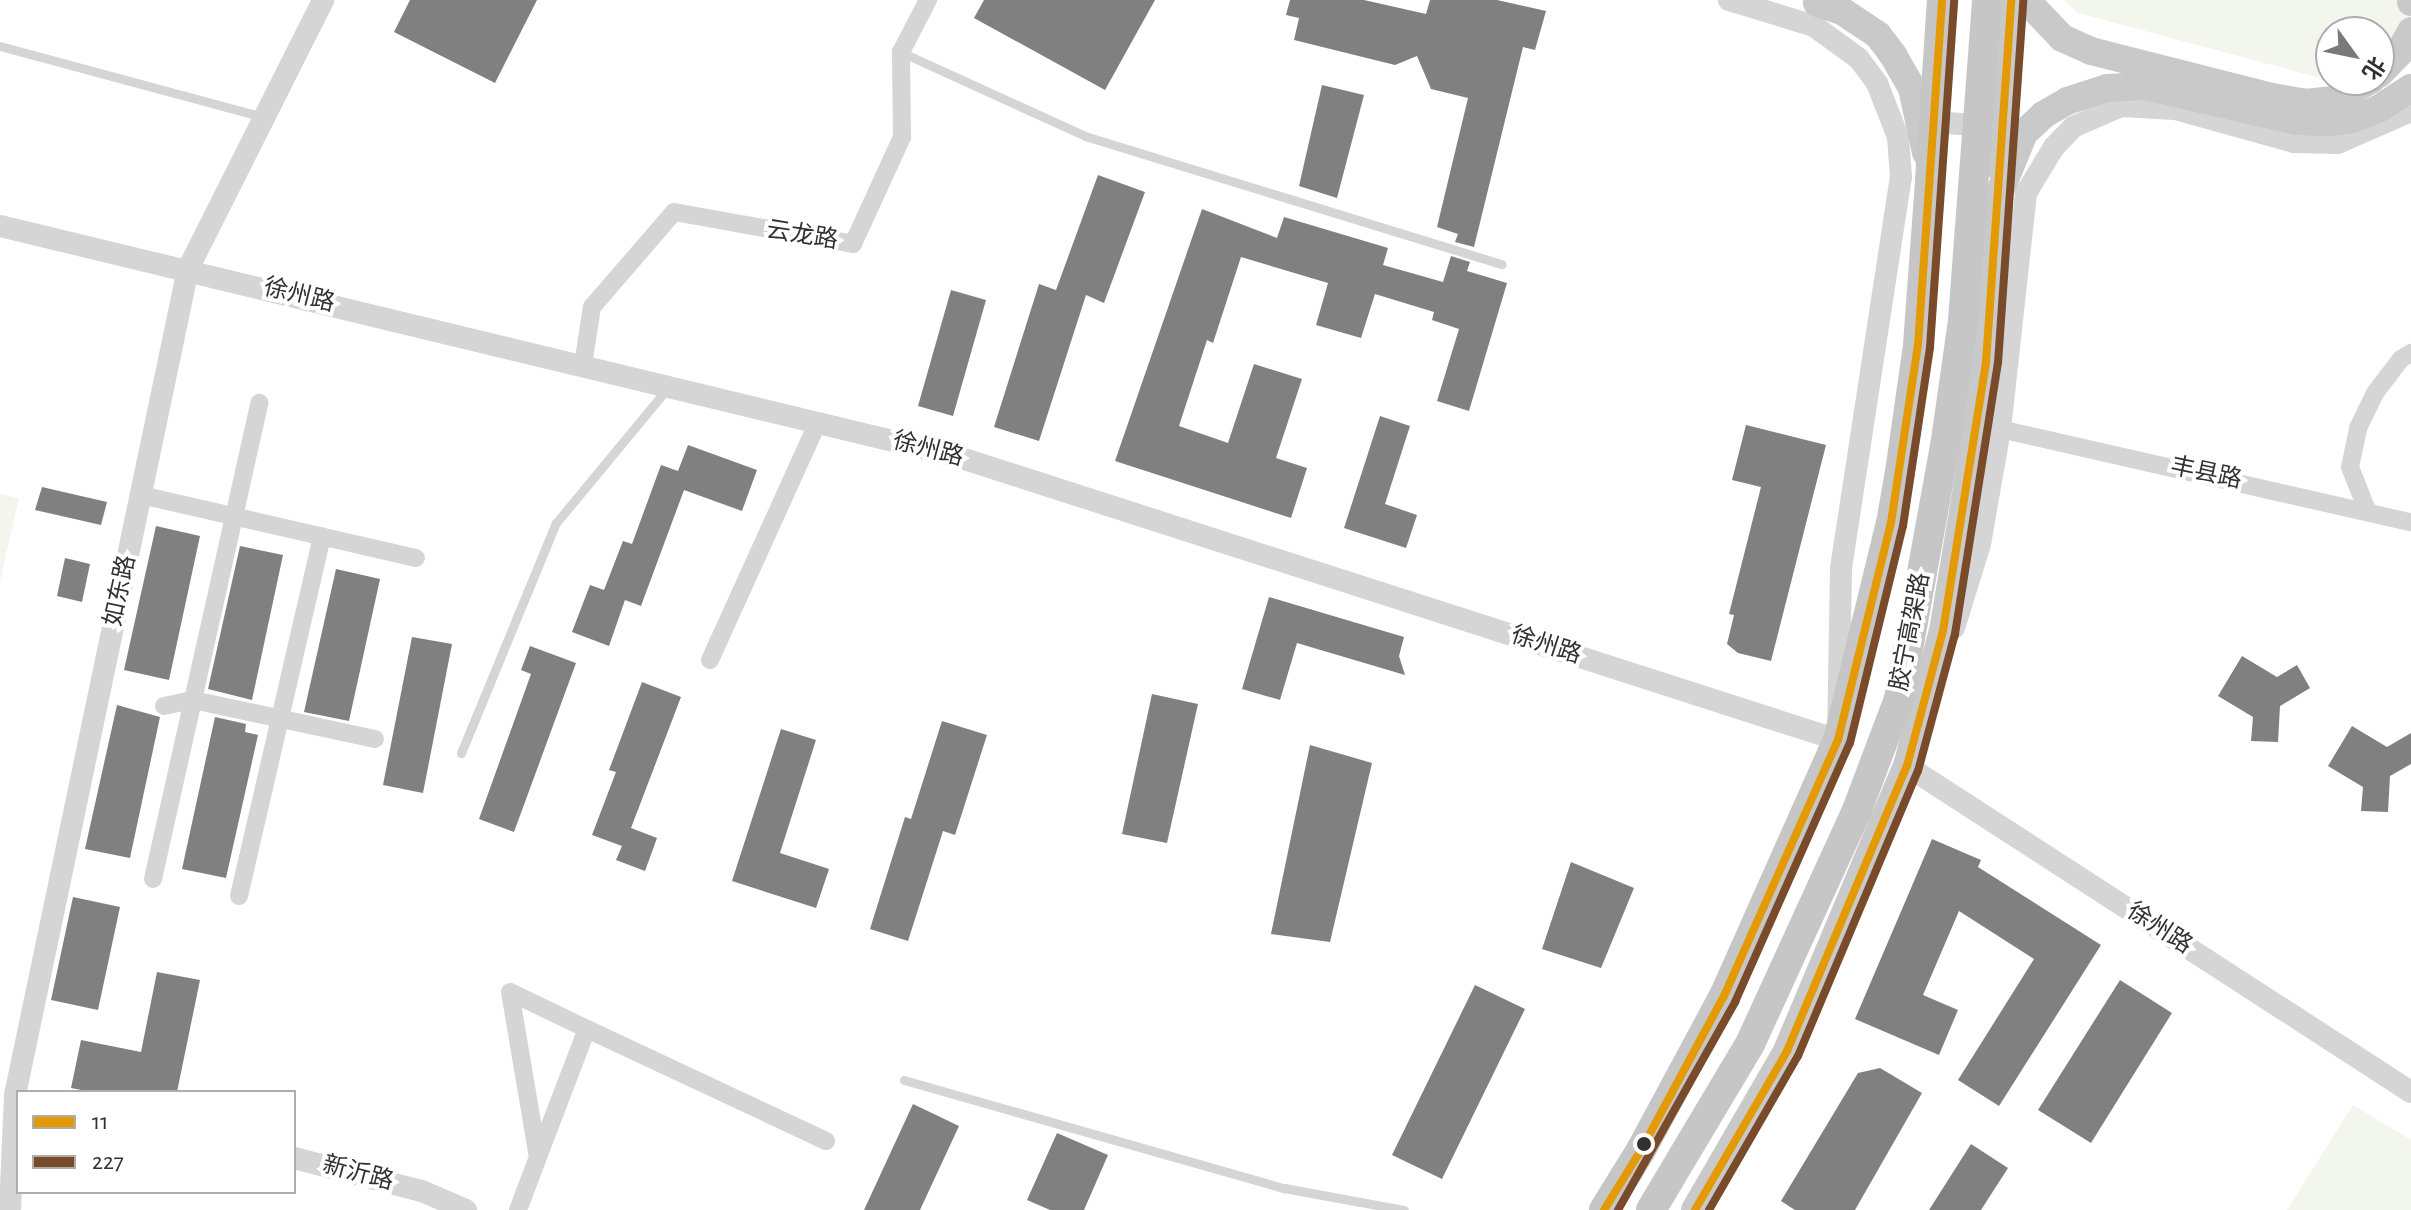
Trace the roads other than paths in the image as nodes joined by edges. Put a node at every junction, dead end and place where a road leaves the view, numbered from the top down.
1 (323, 0) edge
2 (928, 0) edge
3 (1729, 0) edge
4 (1942, 0) edge
5 (1987, 0) edge
6 (2011, 0) edge
7 (2026, 0) edge
8 (1811, 2) edge
9 (2411, 31) edge
10 (0, 46) edge
11 (901, 52) junction
12 (2395, 57) edge
13 (2411, 88) edge
14 (2341, 96) edge
15 (2411, 111) edge
16 (264, 117) junction
17 (1898, 137) junction
18 (2038, 170) junction
19 (1930, 180) junction
20 (1986, 191) junction
21 (0, 226) edge
22 (1502, 264) dead end
23 (188, 269) junction
24 (2411, 353) edge
25 (583, 365) junction
26 (669, 386) junction
27 (259, 403) dead end
28 (818, 422) junction
29 (2000, 429) junction
30 (141, 495) junction
31 (2367, 510) junction
32 (234, 516) junction
33 (2411, 522) edge
34 (322, 536) junction
35 (416, 558) dead end
36 (710, 660) dead end
37 (1930, 680) junction
38 (193, 700) junction
39 (164, 706) dead end
40 (279, 718) junction
41 (375, 739) dead end
42 (1838, 740) junction
43 (461, 753) dead end
44 (1907, 766) junction
45 (153, 879) dead end
46 (239, 896) dead end
47 (587, 1029) junction
48 (904, 1080) dead end
49 (2411, 1092) edge
50 (11, 1094) edge
51 (826, 1141) dead end
52 (538, 1157) junction
53 (296, 1159) edge
54 (10, 1210) edge
55 (466, 1210) edge
56 (518, 1210) edge
57 (1404, 1210) edge
58 (1604, 1210) edge
59 (1651, 1210) edge
60 (1695, 1210) edge

1 - 16 street, 如东路
2 - 11 street, 云龙路
3 - 17 street
4 - 19 highway, 胶宁高架路, bridge
5 - 20 highway, 胶宁高架路, bridge
6 - 20 main road, bridge
7 - 14 main road
8 - 19 main road, bridge
9 - 12 main road
10 - 16 lane
11 - 22 lane
11 - 25 street, 云龙路
13 - 20 main road, bridge
15 - 18 street
16 - 23 street, 如东路
17 - 18 street
17 - 42 street
18 - 29 street
19 - 42 highway, 胶宁高架路
20 - 37 main road
20 - 59 highway, 胶宁高架路
21 - 23 street, 徐州路
23 - 25 street, 徐州路
23 - 30 street, 如东路
24 - 31 street
25 - 26 street, 徐州路
26 - 28 street, 徐州路
26 - 43 lane
27 - 32 street
28 - 36 street
28 - 42 street, 徐州路
29 - 31 street, 丰县路
29 - 37 street
30 - 32 street
30 - 50 street, 如东路
31 - 33 street, 丰县路
32 - 34 street
32 - 38 street
34 - 35 street
34 - 40 street
37 - 44 main road
38 - 39 street
38 - 40 street
38 - 45 street
40 - 41 street
40 - 46 street
42 - 58 highway, 胶宁高架路
44 - 49 street, 徐州路
44 - 60 main road
47 - 51 street
47 - 52 street
47 - 52 street
48 - 57 lane
50 - 54 street, 如东路
52 - 56 street
53 - 55 street, 新沂路

